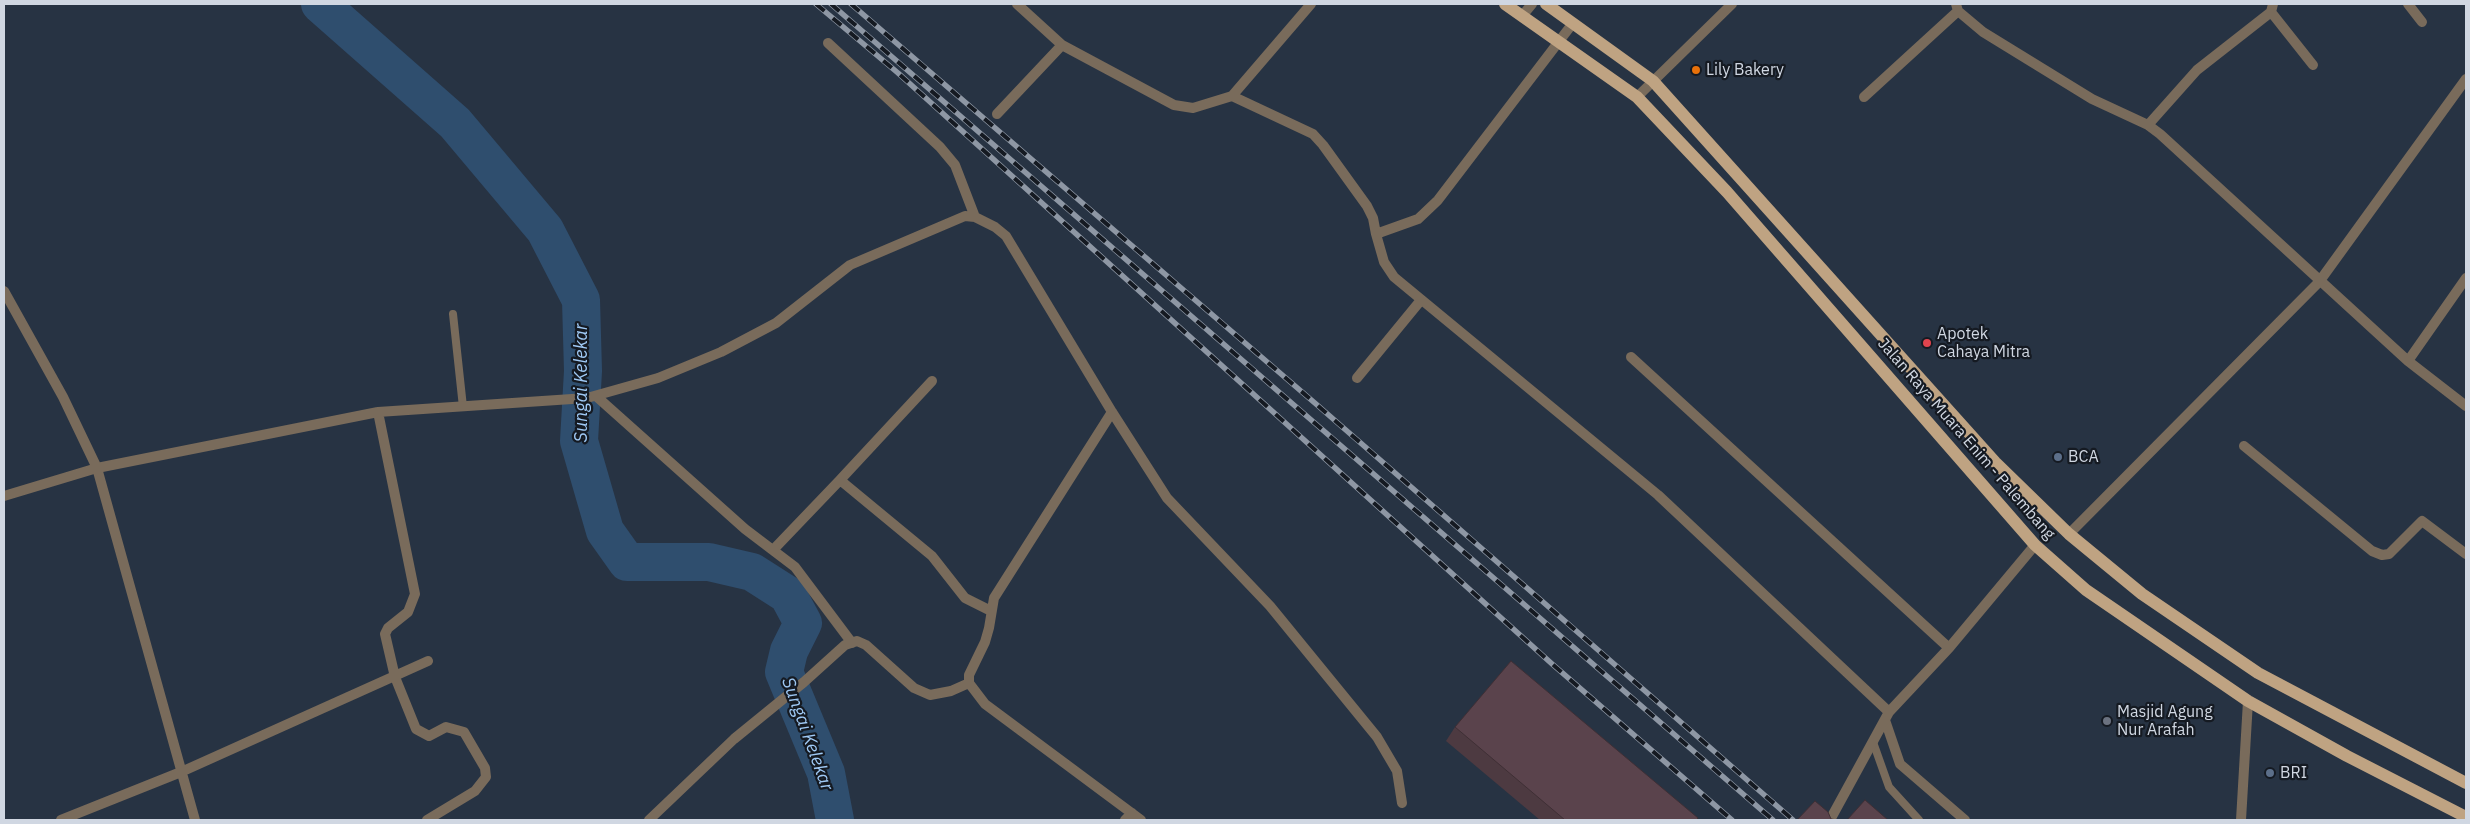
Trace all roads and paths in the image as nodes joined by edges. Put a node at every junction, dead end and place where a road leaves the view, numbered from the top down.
1 (1017, 4) edge
2 (1312, 4) edge
3 (1505, 4) edge
4 (1532, 4) edge
5 (1546, 4) edge
6 (1732, 4) edge
7 (2408, 4) edge
8 (1957, 7) edge
9 (2272, 8) edge
10 (1522, 16) junction
11 (2422, 22) dead end
12 (1573, 23) junction
13 (1558, 41) junction
14 (828, 43) dead end
15 (1062, 45) junction
16 (2313, 65) dead end
17 (2466, 79) edge
18 (1653, 81) junction
19 (1232, 96) junction
20 (1864, 96) dead end
21 (1637, 97) junction
22 (997, 114) dead end
23 (2148, 124) junction
24 (975, 217) junction
25 (1376, 234) junction
26 (2466, 278) edge
27 (2319, 282) junction
28 (4, 292) edge
29 (1421, 300) junction
30 (453, 314) dead end
31 (1631, 357) dead end
32 (2408, 361) junction
33 (1357, 378) dead end
34 (932, 381) dead end
35 (591, 397) junction
36 (2466, 406) edge
37 (464, 407) junction
38 (378, 412) junction
39 (1112, 412) junction
40 (2244, 446) dead end
41 (97, 468) junction
42 (840, 480) junction
43 (4, 496) edge
44 (2069, 534) junction
45 (2035, 545) junction
46 (773, 550) junction
47 (2466, 554) edge
48 (991, 610) junction
49 (852, 643) junction
50 (1949, 648) junction
51 (428, 661) dead end
52 (395, 677) junction
53 (969, 683) junction
54 (2248, 701) junction
55 (1887, 716) junction
56 (1873, 742) junction
57 (181, 772) junction
58 (2466, 783) edge
59 (1402, 803) dead end
60 (1129, 817) edge
61 (2466, 817) edge
62 (61, 820) edge
63 (195, 820) edge
64 (427, 820) edge
65 (649, 820) edge
66 (1141, 820) edge
67 (1830, 820) edge
68 (1919, 820) edge
69 (1966, 820) edge
70 (2241, 820) edge

1 - 15 street
2 - 19 street
3 - 10 main road, Jalan Raya Muara Enim - Palembang
4 - 10 street
5 - 12 main road, Jalan Raya Muara Enim - Palembang
6 - 18 street
7 - 11 street
8 - 20 street
8 - 23 street
9 - 16 street
9 - 23 street
10 - 13 main road, Jalan Raya Muara Enim - Palembang
12 - 13 street
12 - 18 main road, Jalan Raya Muara Enim - Palembang
13 - 21 main road, Jalan Raya Muara Enim - Palembang
13 - 25 street
14 - 24 street
15 - 19 street
15 - 22 street
17 - 27 street
18 - 21 street
18 - 44 main road, Jalan Raya Muara Enim - Palembang
19 - 25 street
21 - 45 main road, Jalan Raya Muara Enim - Palembang
23 - 27 street
24 - 35 street
24 - 39 street
25 - 29 street
26 - 32 street
27 - 32 street
27 - 44 street
28 - 41 street
29 - 33 street
29 - 55 street
30 - 37 lane
31 - 50 street
32 - 36 street
34 - 42 street
35 - 37 street
35 - 46 street
37 - 38 street
38 - 41 street
38 - 52 street
39 - 48 street
39 - 59 street
40 - 47 street
41 - 43 street
41 - 57 street
42 - 46 street
42 - 48 street
44 - 58 main road, Jalan Raya Muara Enim - Palembang
45 - 50 street
45 - 54 main road, Jalan Raya Muara Enim - Palembang
46 - 49 street
48 - 53 street
49 - 53 street
49 - 65 street
50 - 55 street
51 - 52 street
52 - 57 street
52 - 64 street
53 - 60 street
54 - 61 main road, Jalan Raya Muara Enim - Palembang
54 - 70 street
55 - 56 street
55 - 69 street
56 - 67 street
56 - 68 lane
57 - 62 street
57 - 63 street
60 - 66 street

